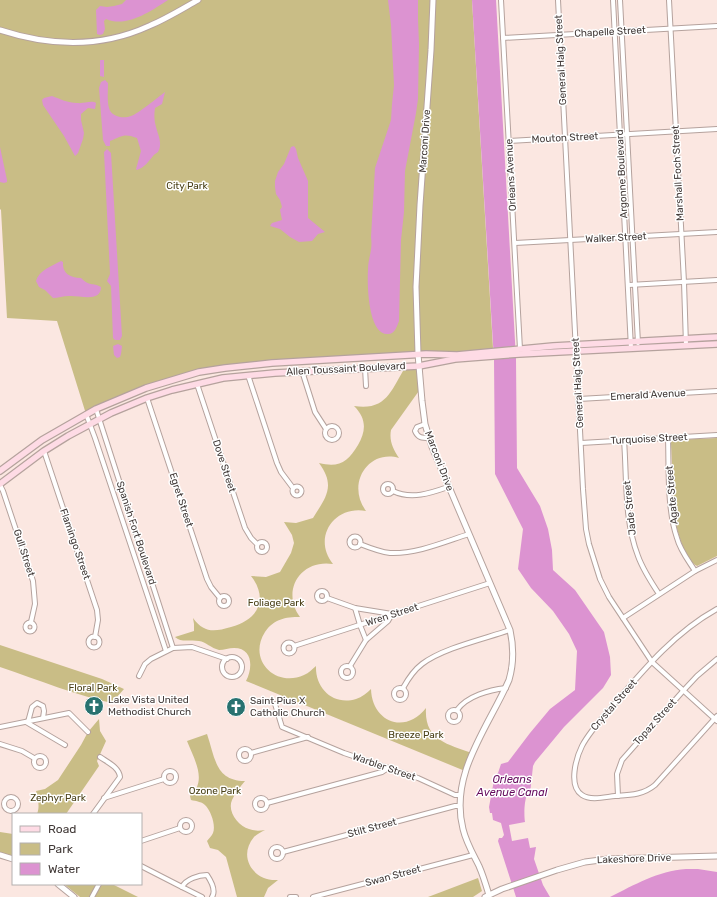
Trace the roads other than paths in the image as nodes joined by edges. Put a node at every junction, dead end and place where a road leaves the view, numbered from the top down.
1 (198, 0) edge
2 (433, 0) edge
3 (501, 0) edge
4 (558, 0) edge
5 (613, 0) edge
6 (620, 0) edge
7 (668, 0) edge
8 (717, 26) edge
9 (670, 29) junction
10 (0, 30) edge
11 (622, 31) junction
12 (614, 32) junction
13 (560, 35) junction
14 (503, 38) junction
15 (717, 129) edge
16 (676, 131) junction
17 (620, 134) junction
18 (627, 134) junction
19 (565, 138) junction
20 (509, 141) junction
21 (717, 232) edge
22 (682, 234) junction
23 (626, 237) junction
24 (633, 237) junction
25 (570, 240) junction
26 (514, 244) junction
27 (717, 280) edge
28 (684, 282) junction
29 (629, 285) junction
30 (636, 285) junction
31 (717, 337) edge
32 (686, 339) junction
33 (717, 344) edge
34 (575, 345) junction
35 (631, 345) junction
36 (638, 345) junction
37 (686, 345) junction
38 (541, 350) junction
39 (519, 351) junction
40 (576, 352) junction
41 (418, 354) junction
42 (490, 354) junction
43 (387, 356) junction
44 (272, 363) junction
45 (419, 366) junction
46 (388, 367) junction
47 (365, 368) junction
48 (302, 371) junction
49 (273, 373) junction
50 (248, 375) junction
51 (168, 380) junction
52 (197, 384) junction
53 (366, 386) dead end
54 (172, 390) junction
55 (717, 391) edge
56 (147, 398) junction
57 (579, 399) junction
58 (96, 409) junction
59 (86, 414) junction
60 (99, 419) junction
61 (90, 424) junction
62 (425, 424) junction
63 (326, 429) dead end
64 (104, 434) junction
65 (717, 435) edge
66 (95, 438) junction
67 (429, 438) junction
68 (668, 438) junction
69 (624, 440) junction
70 (581, 443) junction
71 (44, 451) junction
72 (22, 455) junction
73 (27, 464) junction
74 (0, 471) edge
75 (0, 485) edge
76 (448, 486) junction
77 (293, 488) dead end
78 (393, 490) dead end
79 (125, 498) junction
80 (116, 501) junction
81 (469, 534) junction
82 (257, 544) dead end
83 (360, 544) dead end
84 (717, 560) edge
85 (146, 562) junction
86 (136, 565) junction
87 (695, 571) junction
88 (490, 583) junction
89 (659, 594) junction
90 (220, 598) dead end
91 (327, 598) dead end
92 (355, 608) junction
93 (717, 609) edge
94 (392, 614) junction
95 (623, 618) junction
96 (31, 622) dead end
97 (360, 625) junction
98 (510, 630) junction
99 (95, 637) dead end
100 (366, 640) junction
101 (294, 646) dead end
102 (173, 648) junction
103 (166, 651) junction
104 (226, 659) junction
105 (717, 659) edge
106 (652, 662) junction
107 (350, 666) dead end
108 (139, 676) dead end
109 (403, 688) dead end
110 (506, 688) junction
111 (683, 691) junction
112 (275, 704) dead end
113 (457, 710) dead end
114 (43, 718) junction
115 (716, 718) edge
116 (27, 722) junction
117 (0, 727) edge
118 (88, 732) dead end
119 (309, 737) junction
120 (0, 744) edge
121 (65, 745) dead end
122 (251, 753) dead end
123 (100, 757) dead end
124 (34, 758) dead end
125 (388, 768) junction
126 (164, 780) dead end
127 (460, 795) junction
128 (618, 796) junction
129 (0, 798) edge
130 (104, 798) junction
131 (5, 801) dead end
132 (267, 803) dead end
133 (460, 806) junction
134 (94, 813) edge
135 (180, 828) dead end
136 (142, 841) edge
137 (283, 852) dead end
138 (0, 855) edge
139 (473, 855) junction
140 (717, 856) edge
141 (12, 858) edge
142 (142, 867) edge
143 (59, 885) edge
144 (98, 885) edge
145 (182, 887) junction
146 (487, 896) edge
147 (74, 897) edge
148 (92, 897) edge
149 (202, 897) edge
150 (212, 897) edge
151 (290, 897) edge
152 (296, 897) edge
153 (313, 897) edge

1 - 10 street
2 - 41 street, Marconi Drive
3 - 14 street, Orleans Avenue
4 - 13 street, General Haig Street
5 - 12 street, Argonne Boulevard
6 - 11 street, Argonne Boulevard
7 - 9 street, Marshall Foch Street
8 - 9 street, Chapelle Street
9 - 11 street, Chapelle Street
9 - 16 street, Marshall Foch Street
11 - 12 street, Chapelle Street
11 - 18 street, Argonne Boulevard
12 - 13 street, Chapelle Street
12 - 17 street, Argonne Boulevard
13 - 14 street, Chapelle Street
13 - 19 street, General Haig Street
14 - 20 street, Orleans Avenue
15 - 16 street, Mouton Street
16 - 18 street, Mouton Street
16 - 22 street, Marshall Foch Street
17 - 18 street, Mouton Street
17 - 19 street, Mouton Street
17 - 23 street, Argonne Boulevard
18 - 24 street, Argonne Boulevard
19 - 20 street, Mouton Street
19 - 25 street, General Haig Street
20 - 26 street, Orleans Avenue
21 - 22 street, Walker Street
22 - 24 street, Walker Street
22 - 28 street, Marshall Foch Street
23 - 24 street, Walker Street
23 - 25 street, Walker Street
23 - 29 street, Argonne Boulevard
24 - 30 street, Argonne Boulevard
25 - 26 street, Walker Street
25 - 34 street, General Haig Street
26 - 39 street, Orleans Avenue
27 - 28 street
28 - 30 street
28 - 32 street, Marshall Foch Street
29 - 30 street
29 - 35 street, Argonne Boulevard
30 - 36 street, Argonne Boulevard
31 - 32 main road, Allen Toussaint Boulevard
32 - 36 main road, Allen Toussaint Boulevard
32 - 37 street, Marshall Foch Street
33 - 37 main road, Allen Toussaint Boulevard
34 - 35 main road, Allen Toussaint Boulevard
34 - 38 main road, Allen Toussaint Boulevard
34 - 40 street, General Haig Street
35 - 36 main road, Allen Toussaint Boulevard
35 - 40 main road, Allen Toussaint Boulevard
36 - 37 main road, Allen Toussaint Boulevard
38 - 39 main road, Allen Toussaint Boulevard
38 - 40 main road, Allen Toussaint Boulevard
39 - 42 main road, Allen Toussaint Boulevard
40 - 57 street, General Haig Street
41 - 42 main road, Allen Toussaint Boulevard
41 - 43 main road, Allen Toussaint Boulevard
41 - 45 street, Marconi Drive
42 - 45 main road, Allen Toussaint Boulevard
43 - 44 main road, Allen Toussaint Boulevard
43 - 46 main road
44 - 49 main road
44 - 51 main road, Allen Toussaint Boulevard
45 - 46 main road, Allen Toussaint Boulevard
45 - 62 street, Marconi Drive
46 - 47 main road, Allen Toussaint Boulevard
47 - 48 main road, Allen Toussaint Boulevard
47 - 53 street
48 - 49 main road, Allen Toussaint Boulevard
48 - 63 street
49 - 50 main road, Allen Toussaint Boulevard
50 - 52 main road, Allen Toussaint Boulevard
50 - 77 street
51 - 54 main road
51 - 58 main road, Allen Toussaint Boulevard
52 - 54 main road, Allen Toussaint Boulevard
52 - 82 street, Dove Street
54 - 56 main road, Allen Toussaint Boulevard
55 - 57 street, Emerald Avenue
56 - 60 main road, Allen Toussaint Boulevard
56 - 90 street, Egret Street
57 - 70 street, General Haig Street
58 - 59 main road, Allen Toussaint Boulevard
58 - 60 street, Spanish Fort Boulevard
59 - 61 street, Spanish Fort Boulevard
59 - 72 main road, Allen Toussaint Boulevard
60 - 61 main road, Allen Toussaint Boulevard
60 - 64 street, Spanish Fort Boulevard
61 - 66 street, Spanish Fort Boulevard
61 - 71 main road, Allen Toussaint Boulevard
62 - 67 street, Marconi Drive
62 - 67 street
64 - 66 street
64 - 79 street, Spanish Fort Boulevard
65 - 68 street, Turquoise Street
66 - 80 street, Spanish Fort Boulevard
67 - 76 street, Marconi Drive
68 - 69 street, Turquoise Street
68 - 87 street, Agate Street
69 - 70 street, Turquoise Street
69 - 89 street, Jade Street
70 - 95 street, General Haig Street
71 - 73 main road, Allen Toussaint Boulevard
71 - 99 street, Flamingo Street
72 - 73 main road
72 - 74 main road, Allen Toussaint Boulevard
73 - 75 main road, Allen Toussaint Boulevard
75 - 96 street, Gull Street
76 - 78 street
76 - 81 street, Marconi Drive
79 - 80 street
79 - 85 street, Spanish Fort Boulevard
80 - 86 street, Spanish Fort Boulevard
81 - 83 street
81 - 88 street, Marconi Drive
84 - 87 street
85 - 86 street
85 - 102 street, Spanish Fort Boulevard
86 - 103 street, Spanish Fort Boulevard
87 - 89 street
88 - 94 street, Wren Street
88 - 98 street, Marconi Drive
89 - 95 street
91 - 92 street
92 - 94 street
92 - 97 street
93 - 106 street, Crystal Street
94 - 97 street, Wren Street
94 - 100 street
95 - 106 street, General Haig Street
97 - 100 street
97 - 101 street, Wren Street
98 - 109 street
98 - 110 street, Marconi Drive
100 - 107 street
102 - 103 street
102 - 104 street
103 - 108 street
104 - 104 street
105 - 111 street, Topaz Street
106 - 111 street, General Haig Street
106 - 128 street, Crystal Street
110 - 113 street
110 - 127 street, Marconi Drive
111 - 115 street, General Haig Street
111 - 128 street, Topaz Street
112 - 119 street, Warbler Street
114 - 116 street
114 - 116 street
114 - 118 street
115 - 128 street
116 - 117 street
116 - 121 street
119 - 122 street
119 - 125 street, Warbler Street
120 - 124 street
123 - 130 street
125 - 127 street, Warbler Street
125 - 132 street
126 - 130 street
127 - 133 street, Marconi Drive
129 - 131 street
130 - 134 street
133 - 137 street, Stilt Street
133 - 139 street, Marconi Drive
135 - 136 street
138 - 141 street
139 - 146 street, Marconi Drive
139 - 153 street, Swan Street
140 - 146 street, Lakeshore Drive
142 - 145 street
143 - 147 street
144 - 148 street
145 - 149 street
145 - 150 street
151 - 152 street

